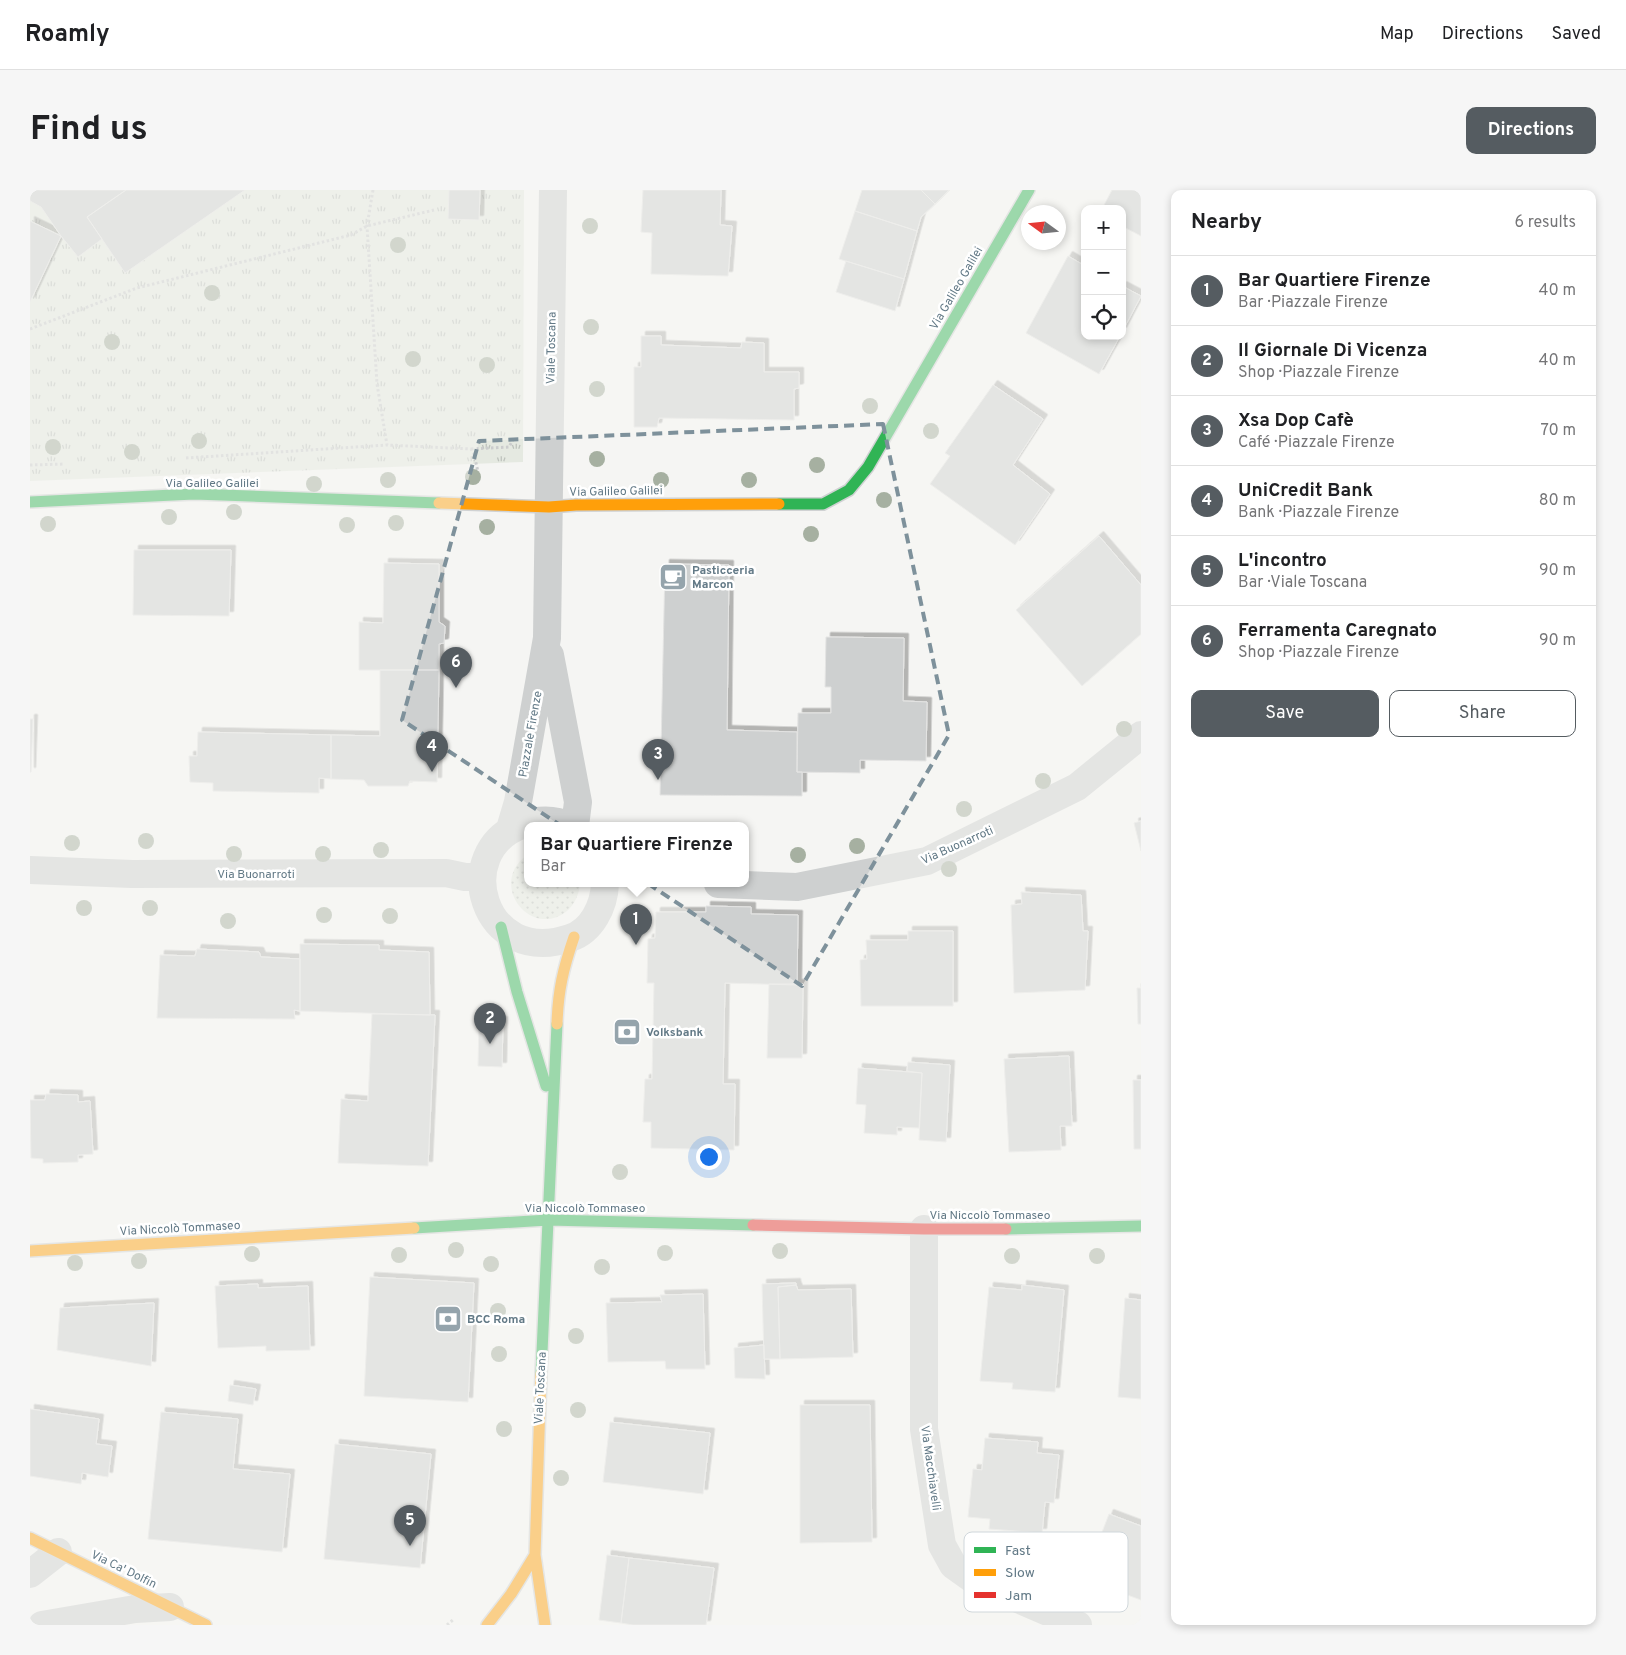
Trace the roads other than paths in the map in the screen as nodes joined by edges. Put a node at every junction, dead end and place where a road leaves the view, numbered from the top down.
1 (553, 190) edge
2 (1029, 190) edge
3 (30, 502) edge
4 (549, 507) junction
5 (547, 638) junction
6 (1141, 734) edge
7 (528, 822) edge
8 (561, 822) edge
9 (576, 822) edge
10 (524, 824) edge
11 (510, 829) junction
12 (30, 870) edge
13 (482, 876) junction
14 (749, 885) edge
15 (605, 887) edge
16 (501, 927) junction
17 (574, 937) junction
18 (552, 1104) junction
19 (548, 1220) junction
20 (1141, 1226) edge
21 (924, 1229) junction
22 (30, 1251) edge
23 (30, 1538) edge
24 (58, 1552) junction
25 (535, 1555) junction
26 (964, 1572) edge
27 (30, 1574) edge
28 (520, 1599) dead end
29 (170, 1607) junction
30 (1048, 1612) edge
31 (42, 1625) edge
32 (206, 1625) edge
33 (487, 1625) edge
34 (545, 1625) edge
35 (1078, 1625) edge

1 - 4 street, Viale Toscana
2 - 4 street, Via Galileo Galilei
3 - 4 street, Via Galileo Galilei
4 - 5 street, Piazzale Firenze
5 - 9 street, Piazzale Firenze
5 - 11 street, Piazzale Firenze
6 - 14 street, Via Buonarroti
7 - 8 street, Piazzale Firenze
10 - 11 street, Piazzale Firenze
11 - 13 street, Piazzale Firenze
12 - 13 street, Via Buonarroti
13 - 16 street, Piazzale Firenze
15 - 17 street, Piazzale Firenze
16 - 17 street, Piazzale Firenze
16 - 18 street, Piazzale Firenze
17 - 18 street, Piazzale Firenze
18 - 19 street, Piazzale Firenze
19 - 21 street, Via Niccolò Tommaseo
19 - 22 street, Via Niccolò Tommaseo
19 - 25 street, Viale Toscana
20 - 21 street, Via Niccolò Tommaseo
21 - 26 street, Via Macchiavelli
23 - 24 street, Via Ca' Dolfin
24 - 27 street
24 - 29 street, Via Ca' Dolfin
25 - 28 street, Viale Toscana
25 - 33 street
25 - 34 street, Viale Toscana
29 - 31 street
29 - 32 street, Via Ca' Dolfin
30 - 35 street, Via Macchiavelli

